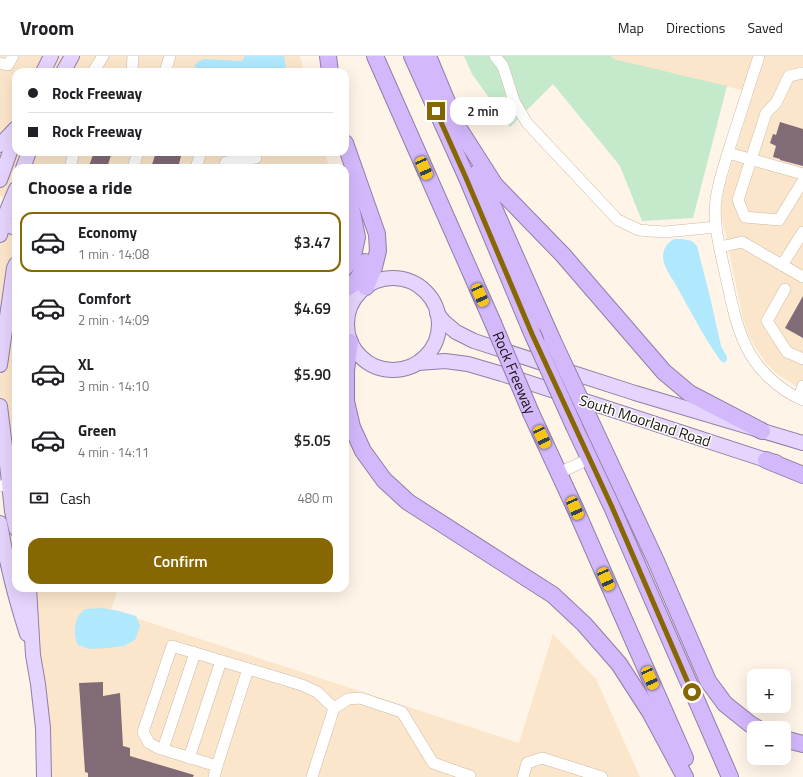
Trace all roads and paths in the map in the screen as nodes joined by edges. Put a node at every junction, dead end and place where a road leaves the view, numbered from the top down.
1 (13, 56) edge
2 (52, 56) edge
3 (72, 56) edge
4 (103, 56) edge
5 (133, 56) edge
6 (170, 56) edge
7 (328, 56) edge
8 (374, 56) edge
9 (412, 56) edge
10 (428, 56) edge
11 (495, 56) edge
12 (759, 56) edge
13 (0, 63) edge
14 (45, 68) edge
15 (65, 68) edge
16 (96, 68) edge
17 (132, 68) edge
18 (166, 68) edge
19 (330, 68) edge
20 (803, 72) edge
21 (456, 124) junction
22 (12, 132) edge
23 (0, 145) edge
24 (12, 146) edge
25 (728, 153) junction
26 (256, 158) dead end
27 (751, 159) junction
28 (225, 164) edge
29 (349, 166) edge
30 (349, 170) edge
31 (803, 174) edge
32 (0, 180) edge
33 (803, 181) edge
34 (11, 196) edge
35 (349, 197) edge
36 (6, 222) edge
37 (716, 227) junction
38 (803, 232) edge
39 (720, 247) junction
40 (349, 263) edge
41 (782, 265) junction
42 (803, 277) edge
43 (12, 282) edge
44 (349, 287) edge
45 (364, 289) junction
46 (785, 289) dead end
47 (349, 290) edge
48 (349, 312) edge
49 (437, 313) junction
50 (349, 337) edge
51 (803, 359) edge
52 (418, 363) junction
53 (0, 365) edge
54 (803, 386) edge
55 (801, 399) edge
56 (0, 406) edge
57 (349, 414) edge
58 (762, 431) junction
59 (803, 443) edge
60 (589, 459) junction
61 (766, 460) junction
62 (803, 469) edge
63 (559, 473) junction
64 (803, 475) edge
65 (8, 484) edge
66 (12, 511) edge
67 (0, 523) edge
68 (12, 582) edge
69 (15, 592) edge
70 (29, 592) edge
71 (195, 653) junction
72 (33, 655) junction
73 (221, 661) junction
74 (248, 669) junction
75 (334, 708) junction
76 (747, 722) edge
77 (791, 741) edge
78 (803, 744) edge
79 (163, 749) junction
80 (189, 758) junction
81 (216, 772) edge
82 (470, 776) edge
83 (44, 777) edge
84 (312, 777) edge
85 (523, 777) edge
86 (602, 777) edge
87 (685, 777) edge
88 (694, 777) edge
89 (730, 777) edge

1 - 13 street
2 - 14 main road
3 - 15 main road
4 - 16 street
5 - 17 street
6 - 18 street
7 - 19 highway
8 - 63 highway, Rock Freeway, bridge
9 - 60 highway, bridge
10 - 21 highway
11 - 37 street
12 - 25 street
20 - 27 street
21 - 58 highway
21 - 76 highway, bridge
22 - 23 main road
24 - 32 main road
25 - 27 street
25 - 37 street
26 - 28 street
27 - 31 street
27 - 33 street
29 - 45 highway
30 - 44 highway
34 - 36 main road
35 - 40 highway
37 - 39 street
38 - 41 street
39 - 41 street
39 - 55 street
41 - 42 street
43 - 53 main road
45 - 47 main road
45 - 48 main road
45 - 49 main road
46 - 51 street
49 - 52 main road
49 - 58 main road, South Moorland Road
50 - 52 main road
52 - 61 main road, South Moorland Road
54 - 55 street
56 - 65 main road
57 - 87 highway
58 - 59 main road, South Moorland Road
60 - 63 street
60 - 89 highway
61 - 62 main road, South Moorland Road
61 - 64 highway
63 - 88 highway, Rock Freeway
65 - 66 main road
67 - 68 main road
69 - 72 main road
70 - 72 main road
71 - 73 street
71 - 79 street
71 - 79 street
72 - 83 main road
73 - 74 street
73 - 80 street
74 - 75 street
74 - 81 street
75 - 82 street
75 - 84 street
77 - 78 highway
79 - 80 street
80 - 81 street
85 - 86 street

